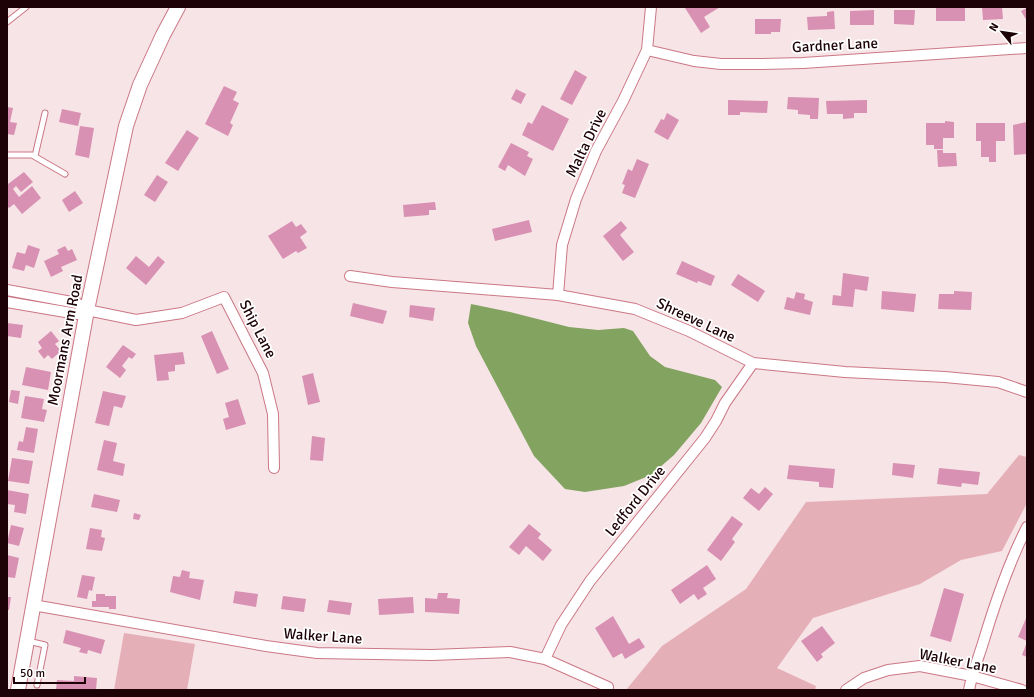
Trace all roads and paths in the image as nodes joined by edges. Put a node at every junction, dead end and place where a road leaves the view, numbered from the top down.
1 (26, 7) edge
2 (178, 7) edge
3 (651, 7) edge
4 (7, 22) edge
5 (1027, 48) edge
6 (646, 50) junction
7 (44, 113) dead end
8 (7, 155) edge
9 (35, 156) junction
10 (66, 174) dead end
11 (350, 276) dead end
12 (7, 290) edge
13 (558, 295) junction
14 (7, 302) edge
15 (87, 310) junction
16 (752, 363) junction
17 (1027, 392) edge
18 (274, 468) dead end
19 (1027, 527) edge
20 (33, 605) junction
21 (27, 641) junction
22 (545, 659) junction
23 (972, 676) junction
24 (37, 685) dead end
25 (608, 687) dead end
26 (18, 690) edge
27 (846, 690) edge
28 (969, 690) edge
29 (1022, 690) edge

1 - 4 lane
2 - 15 street, Moormans Arm Road
3 - 6 street, Malta Drive
5 - 6 street, Gardner Lane
6 - 13 street, Malta Drive
7 - 9 lane
8 - 9 lane
9 - 10 lane
11 - 13 street, Shreeve Lane
12 - 15 street
13 - 16 street, Shreeve Lane
14 - 15 street
15 - 18 street, Ship Lane
15 - 20 street, Moormans Arm Road
16 - 17 street, Shreeve Lane
16 - 22 street, Ledford Drive
19 - 23 street
20 - 21 street, Moormans Arm Road
20 - 22 street, Walker Lane
21 - 24 lane
21 - 26 street, Moormans Arm Road
22 - 25 street, Walker Lane
23 - 27 street, Walker Lane
23 - 28 street
23 - 29 street, Walker Lane

